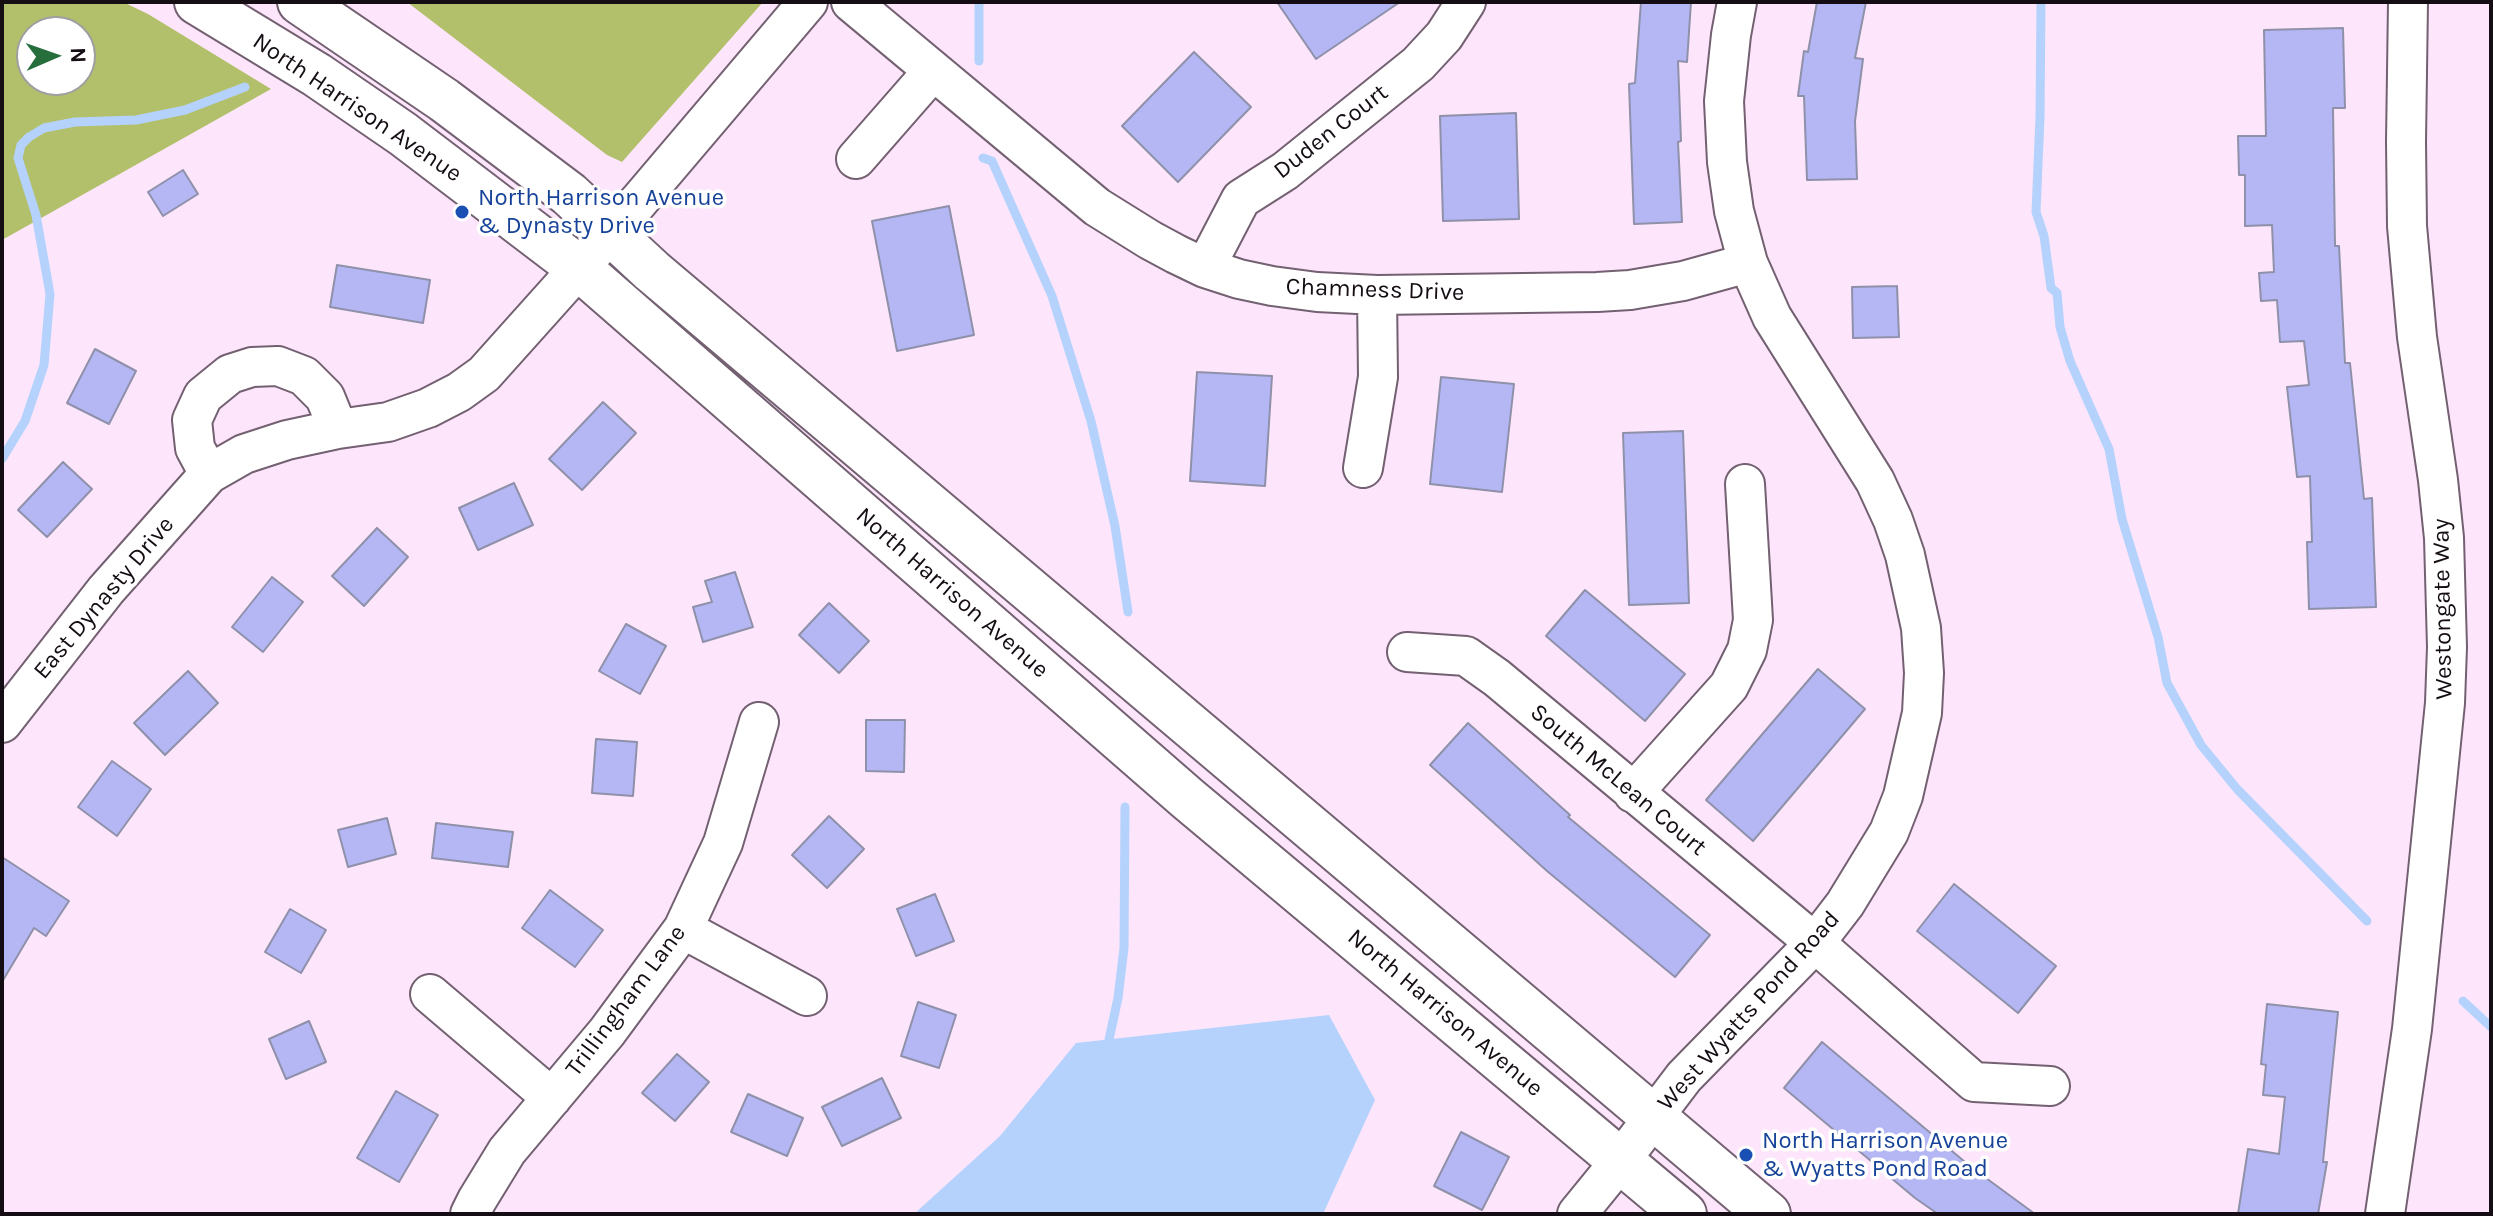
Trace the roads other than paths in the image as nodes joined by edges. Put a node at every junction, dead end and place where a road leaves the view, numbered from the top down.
1 (197, 2) edge
2 (300, 2) edge
3 (808, 2) edge
4 (851, 2) edge
5 (1466, 2) edge
6 (1737, 2) edge
7 (2408, 2) edge
8 (933, 71) junction
9 (856, 159) dead end
10 (611, 231) junction
11 (1748, 263) junction
12 (579, 268) junction
13 (1205, 268) junction
14 (1377, 295) junction
15 (338, 429) junction
16 (1363, 468) dead end
17 (209, 474) junction
18 (1745, 484) dead end
19 (1407, 652) dead end
20 (759, 722) dead end
21 (2, 723) edge
22 (1633, 793) junction
23 (683, 929) junction
24 (1815, 943) junction
25 (430, 994) dead end
26 (807, 996) dead end
27 (2050, 1086) dead end
28 (552, 1098) junction
29 (1654, 1118) junction
30 (1621, 1160) junction
31 (470, 1214) edge
32 (1577, 1214) edge
33 (1684, 1214) edge
34 (1768, 1214) edge
35 (2385, 1214) edge

1 - 12 main road, North Harrison Avenue
2 - 10 main road
3 - 10 street, East Dynasty Drive
4 - 8 street, Chamness Drive
5 - 13 street, Duden Court
6 - 11 street, West Wyatts Pond Road
7 - 35 street, Westongate Way
8 - 9 street
8 - 13 street, Chamness Drive
10 - 12 street, East Dynasty Drive
10 - 29 main road
11 - 14 street, Chamness Drive
11 - 24 street, West Wyatts Pond Road
12 - 15 street, East Dynasty Drive
12 - 30 main road, North Harrison Avenue
13 - 14 street, Chamness Drive
14 - 16 street
15 - 17 street, East Dynasty Drive
15 - 17 street
17 - 21 street, East Dynasty Drive
18 - 22 street
19 - 22 street, South McLean Court
20 - 23 street, Trillingham Lane
22 - 24 street, South McLean Court
23 - 26 street
23 - 28 street, Trillingham Lane
24 - 27 street, South McLean Court
24 - 29 street, West Wyatts Pond Road
25 - 28 street
28 - 31 street, Trillingham Lane
29 - 30 street, West Wyatts Pond Road
29 - 34 main road
30 - 32 street, West Wyatts Pond Road
30 - 33 main road, North Harrison Avenue

